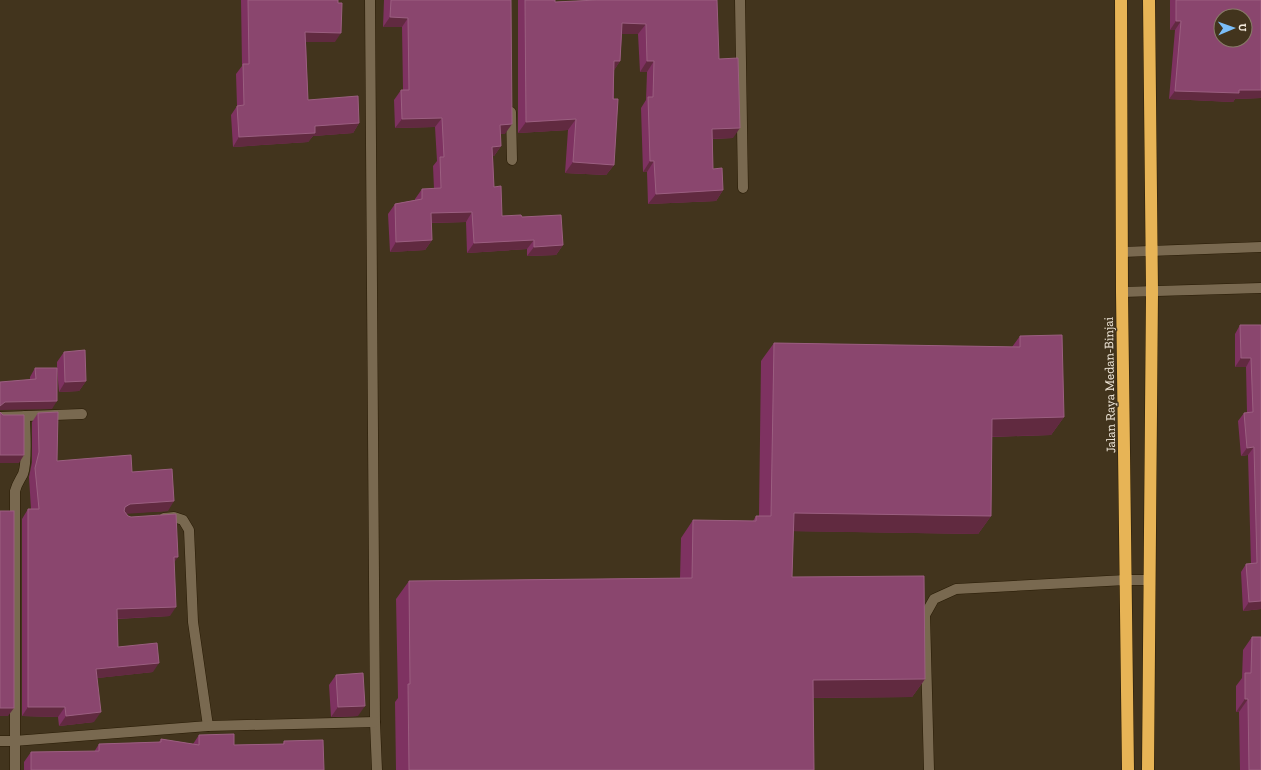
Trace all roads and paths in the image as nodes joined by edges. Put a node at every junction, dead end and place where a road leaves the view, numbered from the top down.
1 (370, 0) edge
2 (740, 0) edge
3 (1121, 0) edge
4 (1149, 0) edge
5 (511, 104) edge
6 (512, 160) dead end
7 (744, 188) dead end
8 (1261, 247) edge
9 (1151, 250) junction
10 (1122, 252) junction
11 (1261, 288) edge
12 (1122, 292) junction
13 (1152, 292) junction
14 (82, 414) dead end
15 (25, 416) junction
16 (0, 417) edge
17 (153, 518) edge
18 (1126, 580) junction
19 (1150, 580) junction
20 (375, 722) junction
21 (208, 726) junction
22 (0, 741) edge
23 (14, 741) junction
24 (15, 770) edge
25 (377, 770) edge
26 (929, 770) edge
27 (1128, 770) edge
28 (1148, 770) edge

1 - 20 street
2 - 7 street
3 - 10 highway, Jalan Raya Medan-Binjai
4 - 9 highway
5 - 6 street
8 - 9 street
9 - 10 street
9 - 13 highway
10 - 12 highway, Jalan Raya Medan-Binjai
11 - 13 street
12 - 13 street
12 - 18 highway, Jalan Raya Medan-Binjai
13 - 19 highway
14 - 15 street
15 - 16 street
15 - 23 street
17 - 21 street
18 - 19 street
18 - 26 street
18 - 27 highway, Jalan Raya Medan-Binjai
19 - 28 highway
20 - 21 street
20 - 25 street
21 - 23 street
22 - 23 street
23 - 24 street

